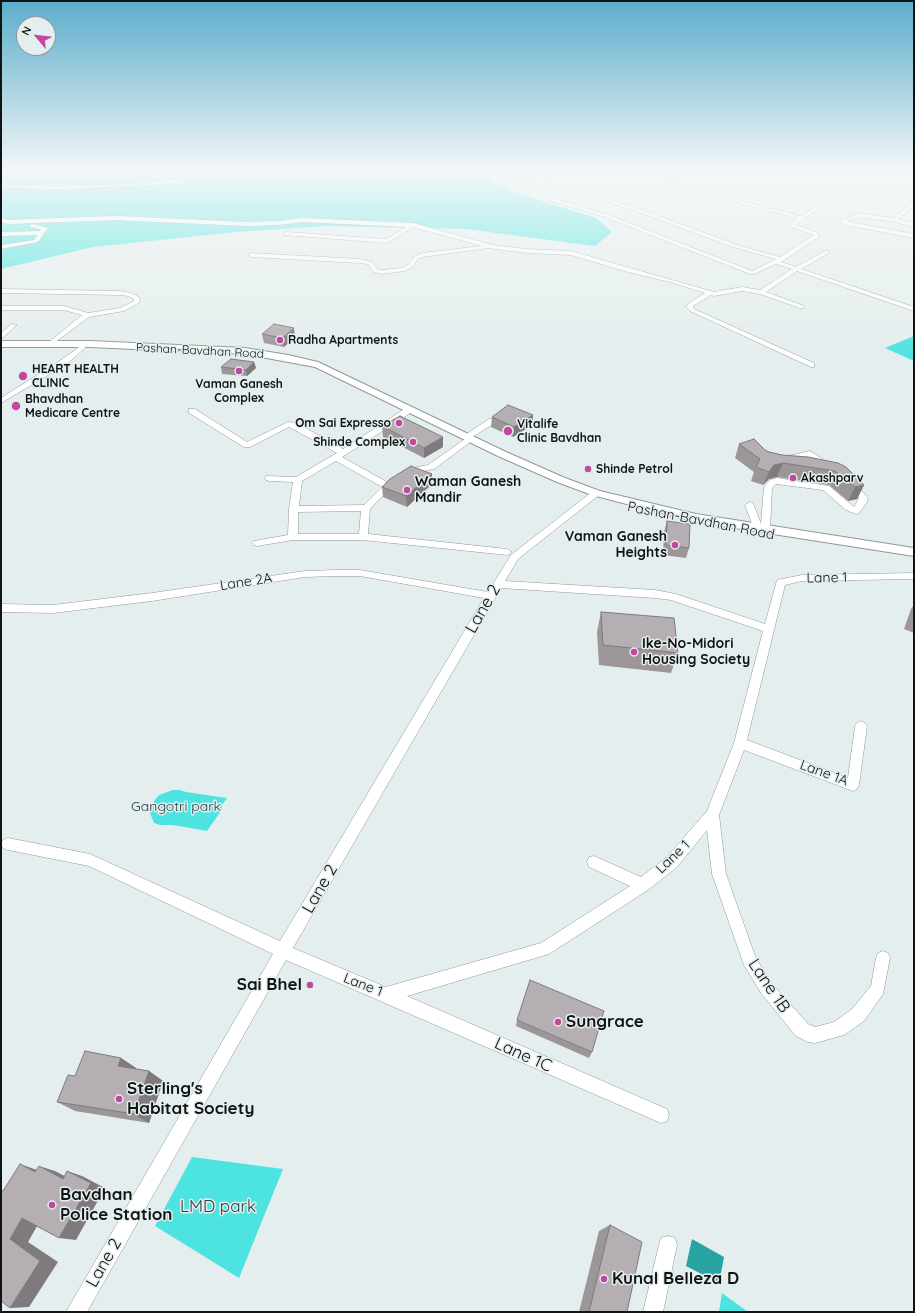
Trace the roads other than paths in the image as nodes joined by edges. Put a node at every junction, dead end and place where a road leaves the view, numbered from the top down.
1 (41, 234) edge
2 (290, 234) edge
3 (398, 234) edge
4 (451, 234) edge
5 (653, 234) edge
6 (703, 234) edge
7 (816, 234) edge
8 (1, 247) edge
9 (493, 247) junction
10 (828, 252) dead end
11 (251, 255) dead end
12 (779, 260) junction
13 (796, 269) junction
14 (1, 291) edge
15 (761, 292) junction
16 (710, 293) junction
17 (802, 307) dead end
18 (1, 308) edge
19 (914, 309) edge
20 (87, 315) junction
21 (14, 324) dead end
22 (1, 337) edge
23 (1, 344) edge
24 (50, 344) junction
25 (66, 344) junction
26 (86, 344) junction
27 (811, 364) dead end
28 (57, 365) junction
29 (390, 400) junction
30 (1, 401) edge
31 (192, 411) dead end
32 (406, 412) junction
33 (492, 421) edge
34 (467, 439) junction
35 (339, 455) junction
36 (771, 462) edge
37 (269, 478) dead end
38 (298, 480) junction
39 (387, 486) junction
40 (594, 494) junction
41 (750, 505) dead end
42 (294, 508) junction
43 (366, 508) junction
44 (761, 528) junction
45 (293, 537) junction
46 (363, 537) junction
47 (257, 543) dead end
48 (507, 552) dead end
49 (914, 552) edge
50 (914, 559) edge
51 (914, 576) edge
52 (498, 584) junction
53 (491, 596) junction
54 (1, 608) edge
55 (769, 629) junction
56 (861, 726) dead end
57 (740, 743) junction
58 (712, 815) junction
59 (8, 844) dead end
60 (594, 862) dead end
61 (643, 885) junction
62 (283, 951) junction
63 (883, 958) dead end
64 (386, 995) junction
65 (661, 1115) dead end
66 (668, 1246) dead end
67 (76, 1312) edge
68 (653, 1312) edge

1 - 8 street
2 - 3 street
4 - 9 street
5 - 12 street
6 - 12 street
7 - 12 street
9 - 11 street
9 - 16 street
10 - 13 street
12 - 13 street
13 - 15 street
13 - 19 street
14 - 20 street
15 - 16 street
15 - 17 street
16 - 27 street
18 - 20 street
20 - 24 street
21 - 22 street
23 - 24 main road, Pashan-Bavdhan Road
24 - 25 main road, Pashan-Bavdhan Road
25 - 26 main road, Pashan-Bavdhan Road
25 - 28 street
26 - 28 street
26 - 29 main road, Pashan-Bavdhan Road
28 - 30 street
29 - 32 main road, Pashan-Bavdhan Road
29 - 34 main road, Pashan-Bavdhan Road
31 - 35 street
32 - 34 main road, Pashan-Bavdhan Road
32 - 35 street
33 - 34 street
34 - 39 street
34 - 40 main road, Pashan-Bavdhan Road
35 - 38 street
35 - 39 street
36 - 44 street
37 - 38 street
38 - 42 street
39 - 43 street
40 - 44 main road, Pashan-Bavdhan Road
40 - 50 main road, Pashan-Bavdhan Road
40 - 52 street, Lane 2
41 - 44 street
42 - 43 street
42 - 45 street
43 - 46 street
44 - 49 main road, Pashan-Bavdhan Road
45 - 46 street
45 - 47 street
46 - 48 street
51 - 55 street, Lane 1
52 - 53 street, Lane 2
52 - 55 street
53 - 54 street, Lane 2A
53 - 62 street, Lane 2
55 - 57 street, Lane 1
56 - 57 street, Lane 1A
57 - 58 street, Lane 1
58 - 61 street, Lane 1
58 - 63 street, Lane 1B
59 - 62 street, Lane 1
60 - 61 street
61 - 64 street, Lane 1
62 - 64 street, Lane 1
62 - 67 street, Lane 2
64 - 65 street, Lane 1C
66 - 68 street

